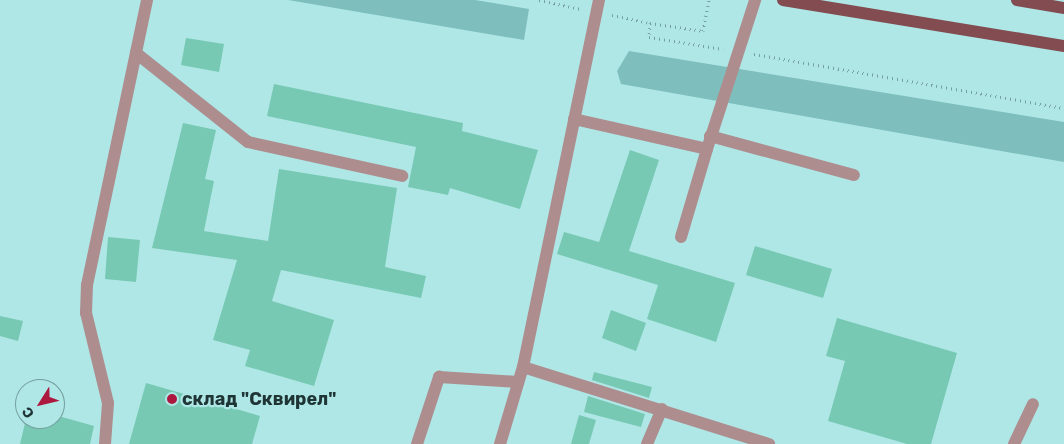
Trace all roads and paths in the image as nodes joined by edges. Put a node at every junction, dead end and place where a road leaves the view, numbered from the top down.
1 (147, 0) edge
2 (539, 0) edge
3 (709, 0) edge
4 (755, 0) edge
5 (784, 0) edge
6 (1017, 0) edge
7 (598, 6) edge
8 (1064, 8) edge
9 (650, 23) junction
10 (1064, 46) edge
11 (740, 52) junction
12 (136, 53) junction
13 (1064, 108) edge
14 (574, 119) junction
15 (710, 136) junction
16 (707, 149) junction
17 (402, 176) dead end
18 (854, 176) dead end
19 (681, 237) dead end
20 (523, 367) junction
21 (518, 382) junction
22 (1033, 404) dead end
23 (662, 409) junction
24 (105, 444) edge
25 (417, 444) edge
26 (500, 444) edge
27 (647, 444) edge
28 (769, 444) edge
29 (1014, 444) edge

1 - 12 lane
2 - 7 path
3 - 9 path
4 - 11 lane
5 - 10 main road
6 - 8 main road
7 - 9 path
7 - 14 lane
9 - 11 path
11 - 13 path
11 - 15 lane
12 - 17 lane
12 - 24 lane
14 - 16 lane
14 - 20 lane
15 - 16 lane
15 - 18 lane
16 - 19 lane
20 - 21 lane
20 - 23 lane
21 - 25 lane
21 - 26 lane
22 - 29 lane
23 - 27 lane
23 - 28 lane

